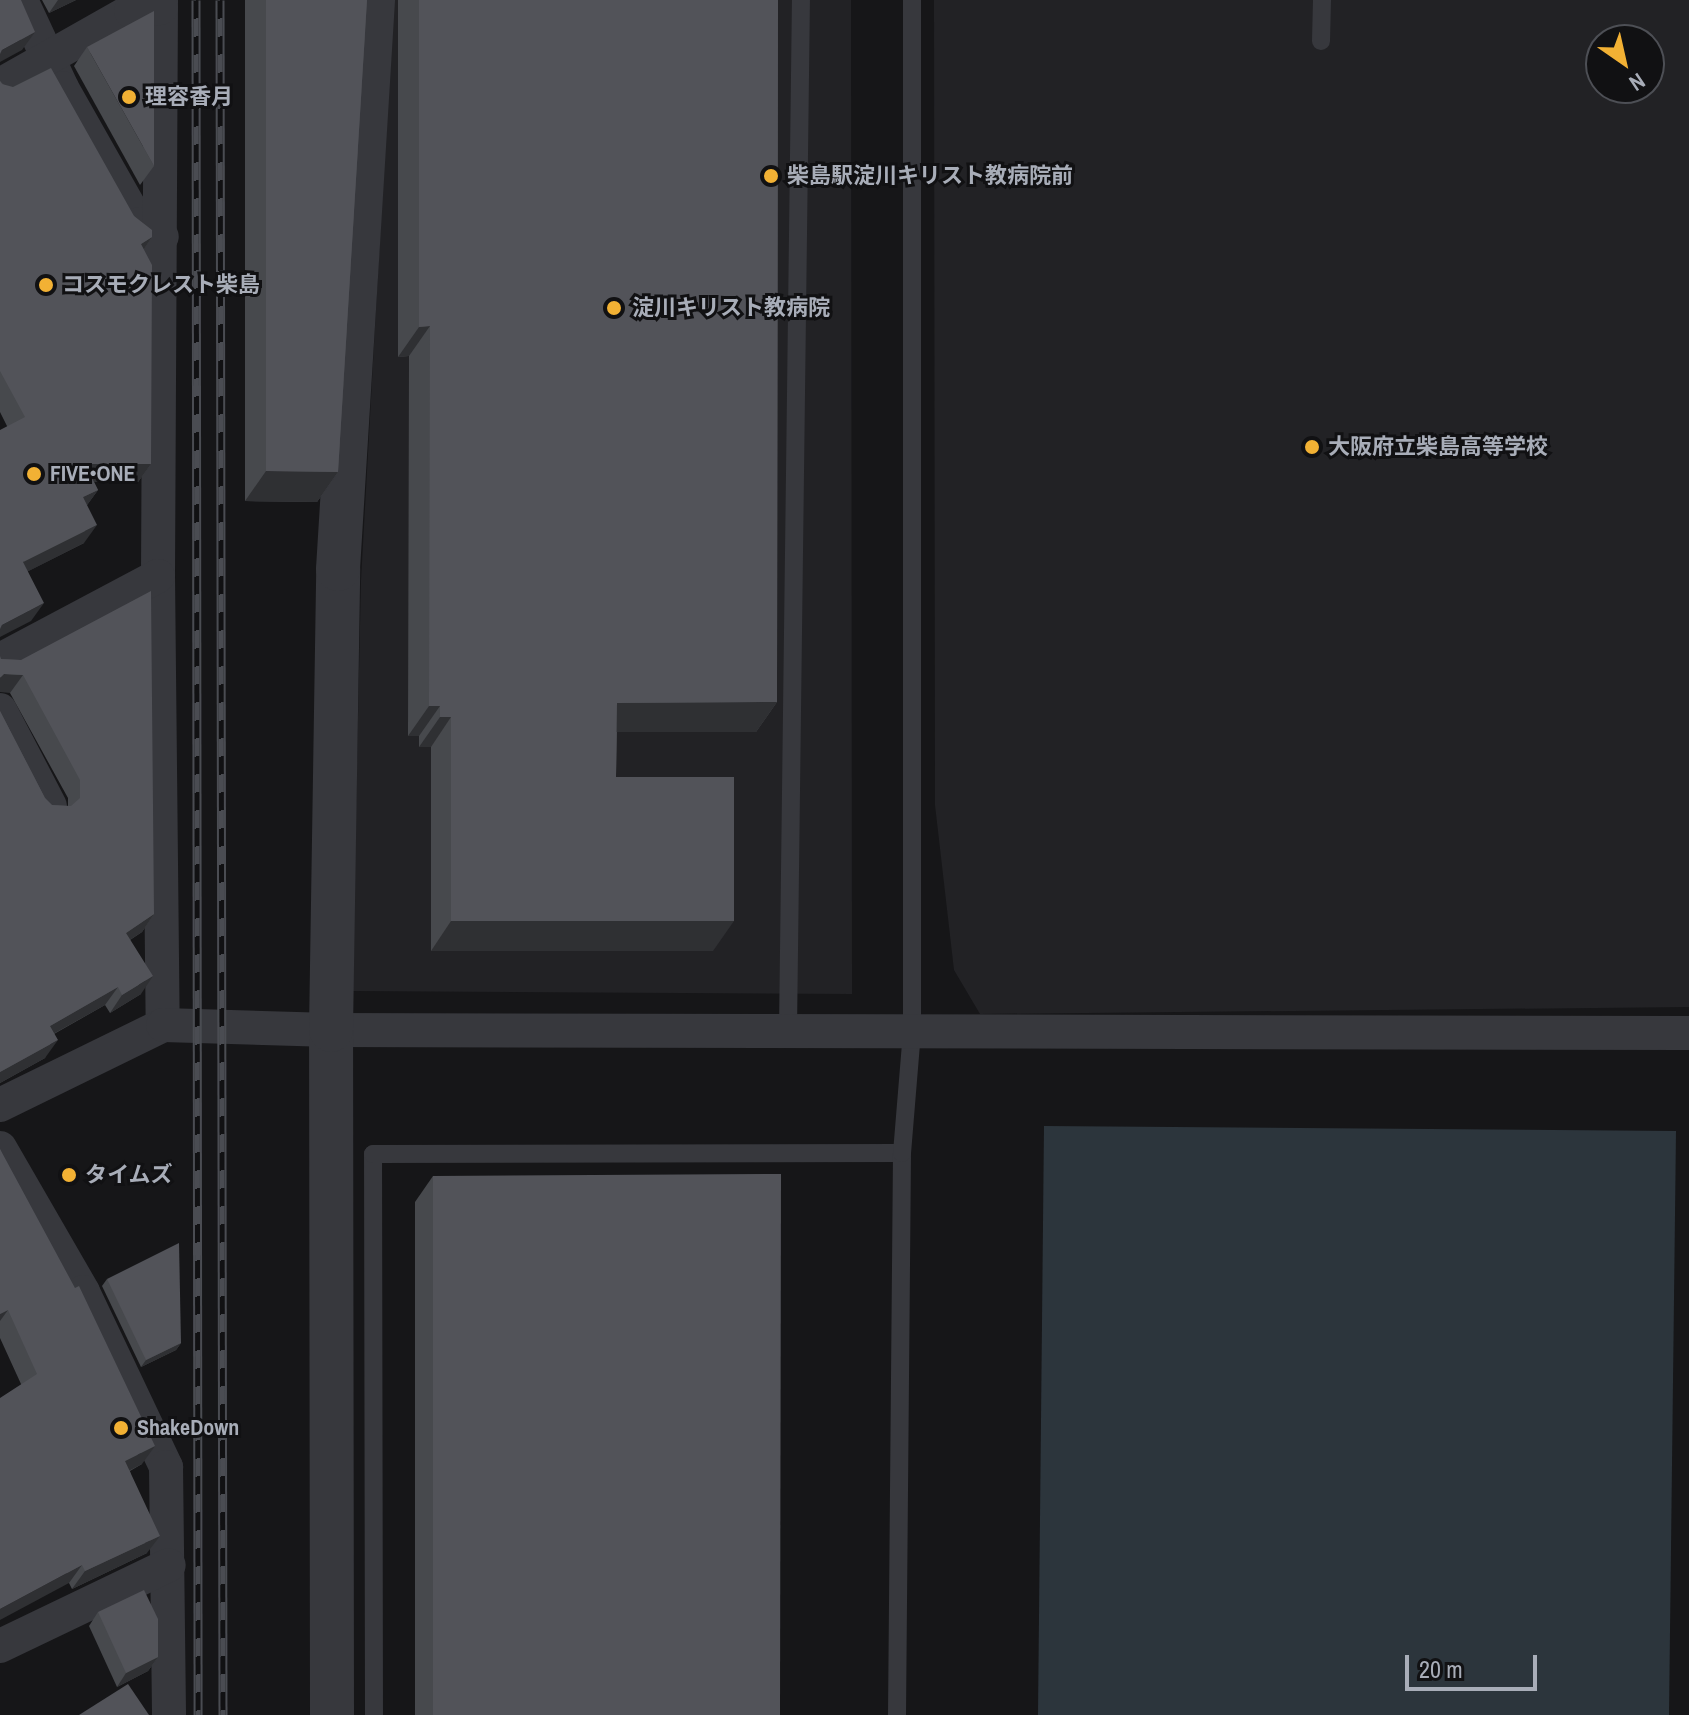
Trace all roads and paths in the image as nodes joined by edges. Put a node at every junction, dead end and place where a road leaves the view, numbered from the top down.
1 (21, 0) edge
2 (373, 0) edge
3 (801, 0) edge
4 (912, 0) edge
5 (1322, 0) edge
6 (161, 4) edge
7 (1321, 41) dead end
8 (51, 57) junction
9 (0, 85) edge
10 (162, 237) junction
11 (158, 576) junction
12 (0, 660) edge
13 (0, 710) edge
14 (50, 806) edge
15 (163, 1025) junction
16 (331, 1030) junction
17 (788, 1030) junction
18 (912, 1031) junction
19 (1689, 1033) edge
20 (0, 1105) edge
21 (0, 1148) edge
22 (902, 1153) junction
23 (169, 1565) junction
24 (0, 1646) edge
25 (169, 1715) edge
26 (332, 1715) edge
27 (374, 1715) edge
28 (897, 1715) edge

1 - 8 street
2 - 16 street
3 - 17 lane
4 - 18 lane
5 - 7 lane
6 - 8 street
6 - 10 street
8 - 9 street
8 - 10 street
10 - 11 street
11 - 12 street
11 - 15 street
13 - 14 street
15 - 16 street
15 - 20 street
16 - 17 street
16 - 26 street
17 - 18 street
18 - 19 street
18 - 22 lane
21 - 23 street
22 - 27 lane
22 - 28 lane
23 - 24 street
23 - 25 street

